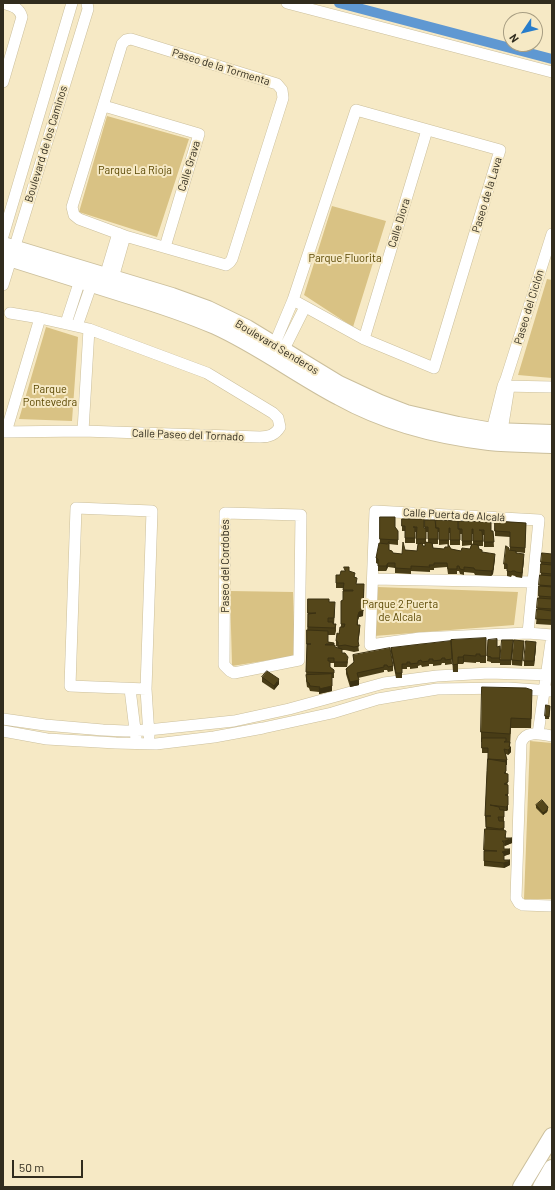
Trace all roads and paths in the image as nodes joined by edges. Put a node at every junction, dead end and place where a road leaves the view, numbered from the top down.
1 (3, 3) edge
2 (72, 3) edge
3 (87, 3) edge
4 (287, 3) edge
5 (552, 72) edge
6 (4, 77) edge
7 (104, 106) junction
8 (427, 130) junction
9 (122, 234) junction
10 (552, 234) edge
11 (3, 236) edge
12 (165, 247) junction
13 (8, 252) edge
14 (98, 280) junction
15 (3, 285) edge
16 (293, 300) junction
17 (304, 307) junction
18 (10, 313) dead end
19 (40, 318) junction
20 (66, 324) junction
21 (78, 326) junction
22 (89, 329) junction
23 (364, 339) junction
24 (276, 353) junction
25 (506, 384) junction
26 (552, 387) edge
27 (83, 431) junction
28 (4, 432) edge
29 (552, 432) edge
30 (496, 437) junction
31 (552, 445) edge
32 (373, 579) junction
33 (533, 582) junction
34 (528, 633) junction
35 (552, 635) edge
36 (299, 660) joint
37 (549, 674) edge
38 (130, 688) junction
39 (146, 689) junction
40 (548, 691) edge
41 (3, 719) edge
42 (148, 730) junction
43 (135, 731) junction
44 (3, 732) edge
45 (538, 734) junction
46 (552, 734) edge
47 (136, 743) junction
48 (149, 744) junction
49 (552, 906) edge
50 (552, 1136) edge
51 (546, 1158) edge
52 (552, 1168) edge
53 (521, 1187) edge
54 (541, 1187) edge

1 - 6 street
2 - 11 street, Boulevard de los Caminos
3 - 13 street, Boulevard de los Caminos
4 - 5 street
7 - 9 street, Paseo de la Tormenta
7 - 12 street, Calle Grava
7 - 12 street, Paseo de la Tormenta
8 - 16 street, Paseo de la Lava
8 - 23 street, Calle Diora
8 - 23 street, Paseo de la Lava
9 - 12 street, Paseo de la Tormenta
9 - 14 street
10 - 25 street, Paseo del Ciclón
13 - 14 main road, Boulevard Senderos
13 - 15 street, Boulevard de los Caminos
14 - 20 street
14 - 21 street
14 - 24 main road, Boulevard Senderos
16 - 17 street, Paseo de la Lava
16 - 24 street, Paseo de la Lava
17 - 23 street, Paseo de la Lava
17 - 24 street
18 - 19 street
19 - 20 street, Calle Paseo del Tornado
19 - 28 street, Calle Paseo del Tornado
20 - 21 street, Calle Paseo del Tornado
21 - 22 street, Calle Paseo del Tornado
22 - 27 street
22 - 27 street, Calle Paseo del Tornado
24 - 30 main road, Boulevard Senderos
25 - 26 street
25 - 30 street, Paseo del Ciclón
27 - 28 street, Calle Paseo del Tornado
29 - 30 main road, Boulevard Senderos
30 - 31 main road, Boulevard Senderos
32 - 33 street
32 - 33 street, Calle Puerta de Alcalá
32 - 34 street, Calle Puerta de Alcalá
33 - 34 street, Calle Puerta de Alcalá
34 - 35 street, Calle Puerta de Alcalá
35 - 37 street, Calle Puerta de Alcalá
36 - 36 street, Paseo del Cordobés
37 - 40 street, Calle Puerta de Alcalá
37 - 42 street
38 - 39 street
38 - 39 street
38 - 43 street
39 - 42 street
40 - 45 street, Calle Puerta de Alcalá
40 - 48 street
41 - 43 street
42 - 43 street
42 - 48 street
43 - 47 street
44 - 47 street
45 - 46 street
45 - 49 street
47 - 48 street
50 - 51 main road
51 - 53 main road
52 - 54 main road

